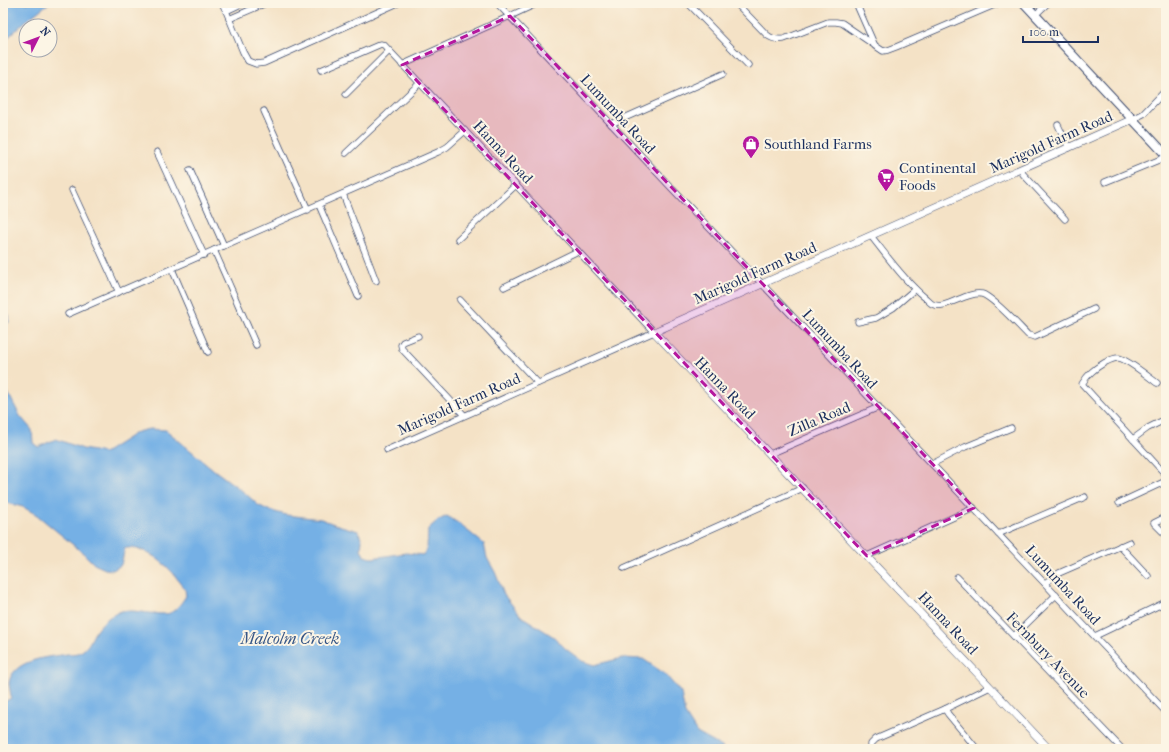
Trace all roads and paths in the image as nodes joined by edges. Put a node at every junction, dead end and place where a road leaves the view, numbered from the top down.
1 (222, 3) edge
2 (243, 3) edge
3 (266, 3) edge
4 (398, 3) edge
5 (497, 3) edge
6 (538, 3) edge
7 (688, 3) edge
8 (736, 3) edge
9 (856, 3) edge
10 (999, 3) edge
11 (1024, 3) edge
12 (1048, 3) edge
13 (226, 11) junction
14 (1035, 14) junction
15 (510, 16) junction
16 (229, 19) junction
17 (875, 47) junction
18 (389, 51) junction
19 (402, 65) junction
20 (748, 65) dead end
21 (321, 70) dead end
22 (723, 74) dead end
23 (420, 83) junction
24 (1166, 90) edge
25 (346, 94) dead end
26 (264, 111) dead end
27 (1134, 119) junction
28 (611, 124) junction
29 (1058, 125) dead end
30 (465, 131) junction
31 (1069, 148) junction
32 (157, 152) dead end
33 (346, 153) dead end
34 (1166, 156) edge
35 (1021, 169) junction
36 (190, 170) dead end
37 (1105, 182) dead end
38 (516, 185) junction
39 (72, 190) dead end
40 (343, 194) junction
41 (319, 205) junction
42 (308, 210) junction
43 (1065, 219) dead end
44 (871, 236) junction
45 (458, 239) dead end
46 (224, 246) junction
47 (214, 250) junction
48 (578, 251) junction
49 (204, 255) junction
50 (172, 269) junction
51 (376, 281) dead end
52 (762, 284) junction
53 (504, 287) dead end
54 (915, 289) junction
55 (119, 292) junction
56 (358, 296) dead end
57 (460, 300) dead end
58 (1094, 309) dead end
59 (68, 314) dead end
60 (858, 322) dead end
61 (654, 332) junction
62 (418, 336) dead end
63 (256, 345) dead end
64 (208, 352) dead end
65 (538, 383) junction
66 (1157, 383) dead end
67 (879, 407) junction
68 (464, 416) junction
69 (1166, 418) edge
70 (1011, 428) dead end
71 (1133, 439) junction
72 (387, 450) dead end
73 (770, 454) junction
74 (932, 464) junction
75 (1166, 475) edge
76 (1166, 481) edge
77 (802, 488) junction
78 (1085, 497) dead end
79 (1119, 503) dead end
80 (974, 508) junction
81 (1166, 517) edge
82 (998, 534) junction
83 (1166, 535) edge
84 (1130, 542) dead end
85 (1120, 546) junction
86 (867, 556) junction
87 (624, 568) dead end
88 (1148, 576) dead end
89 (957, 577) dead end
90 (1045, 583) junction
91 (1056, 595) junction
92 (1166, 602) edge
93 (1014, 636) junction
94 (1095, 636) junction
95 (990, 687) junction
96 (945, 709) junction
97 (1166, 712) edge
98 (871, 749) edge
99 (977, 749) edge
100 (1049, 749) edge
101 (1122, 749) edge

1 - 13 street
2 - 13 street
3 - 16 street
4 - 16 street
5 - 15 street, Lumumba Road
6 - 15 street
7 - 20 street
8 - 17 street
9 - 17 street
10 - 17 street
11 - 14 main road
12 - 14 street
13 - 16 street
14 - 27 main road
15 - 19 street
15 - 28 street, Lumumba Road
18 - 19 street, Hanna Road
18 - 21 street, Hanna Road
18 - 25 street
19 - 23 street, Hanna Road
22 - 28 street
23 - 30 street, Hanna Road
23 - 33 street
24 - 27 street
26 - 42 street
27 - 31 street, Marigold Farm Road
27 - 34 main road
28 - 52 street, Lumumba Road
29 - 31 street
30 - 38 street, Hanna Road
30 - 40 street
31 - 35 street, Marigold Farm Road
32 - 49 street
34 - 37 street
35 - 43 street
35 - 44 street, Marigold Farm Road
36 - 46 street
38 - 45 street
38 - 48 street, Hanna Road
39 - 55 street
40 - 41 street
40 - 51 street
41 - 42 street
41 - 56 street
42 - 46 street
44 - 52 street, Marigold Farm Road
44 - 54 street
46 - 47 street
47 - 49 street
47 - 63 street
48 - 53 street
48 - 61 street, Hanna Road
49 - 50 street
50 - 55 street
50 - 64 street
52 - 61 street, Marigold Farm Road
52 - 67 street, Lumumba Road
54 - 58 street
54 - 60 street
55 - 59 street
57 - 65 street
61 - 65 street, Marigold Farm Road
61 - 73 street, Hanna Road
62 - 68 street
65 - 68 street, Marigold Farm Road
66 - 71 street
67 - 73 street, Zilla Road
67 - 74 street, Lumumba Road
68 - 72 street, Marigold Farm Road
69 - 71 street
70 - 74 street
71 - 75 street
73 - 77 street, Hanna Road
74 - 80 street, Lumumba Road
76 - 79 street
77 - 86 street, Hanna Road
77 - 87 street
78 - 82 street
80 - 82 street, Lumumba Road
80 - 86 street
81 - 83 street
82 - 90 street, Lumumba Road
84 - 85 street
85 - 88 street
85 - 90 street
86 - 95 street, Hanna Road
89 - 93 street, Fernbury Avenue
90 - 91 street, Lumumba Road
91 - 93 street
91 - 94 street, Lumumba Road
92 - 94 street
93 - 101 street, Fernbury Avenue
94 - 97 street, Lumumba Road
95 - 96 street
95 - 100 street, Hanna Road
96 - 98 street
96 - 99 street

